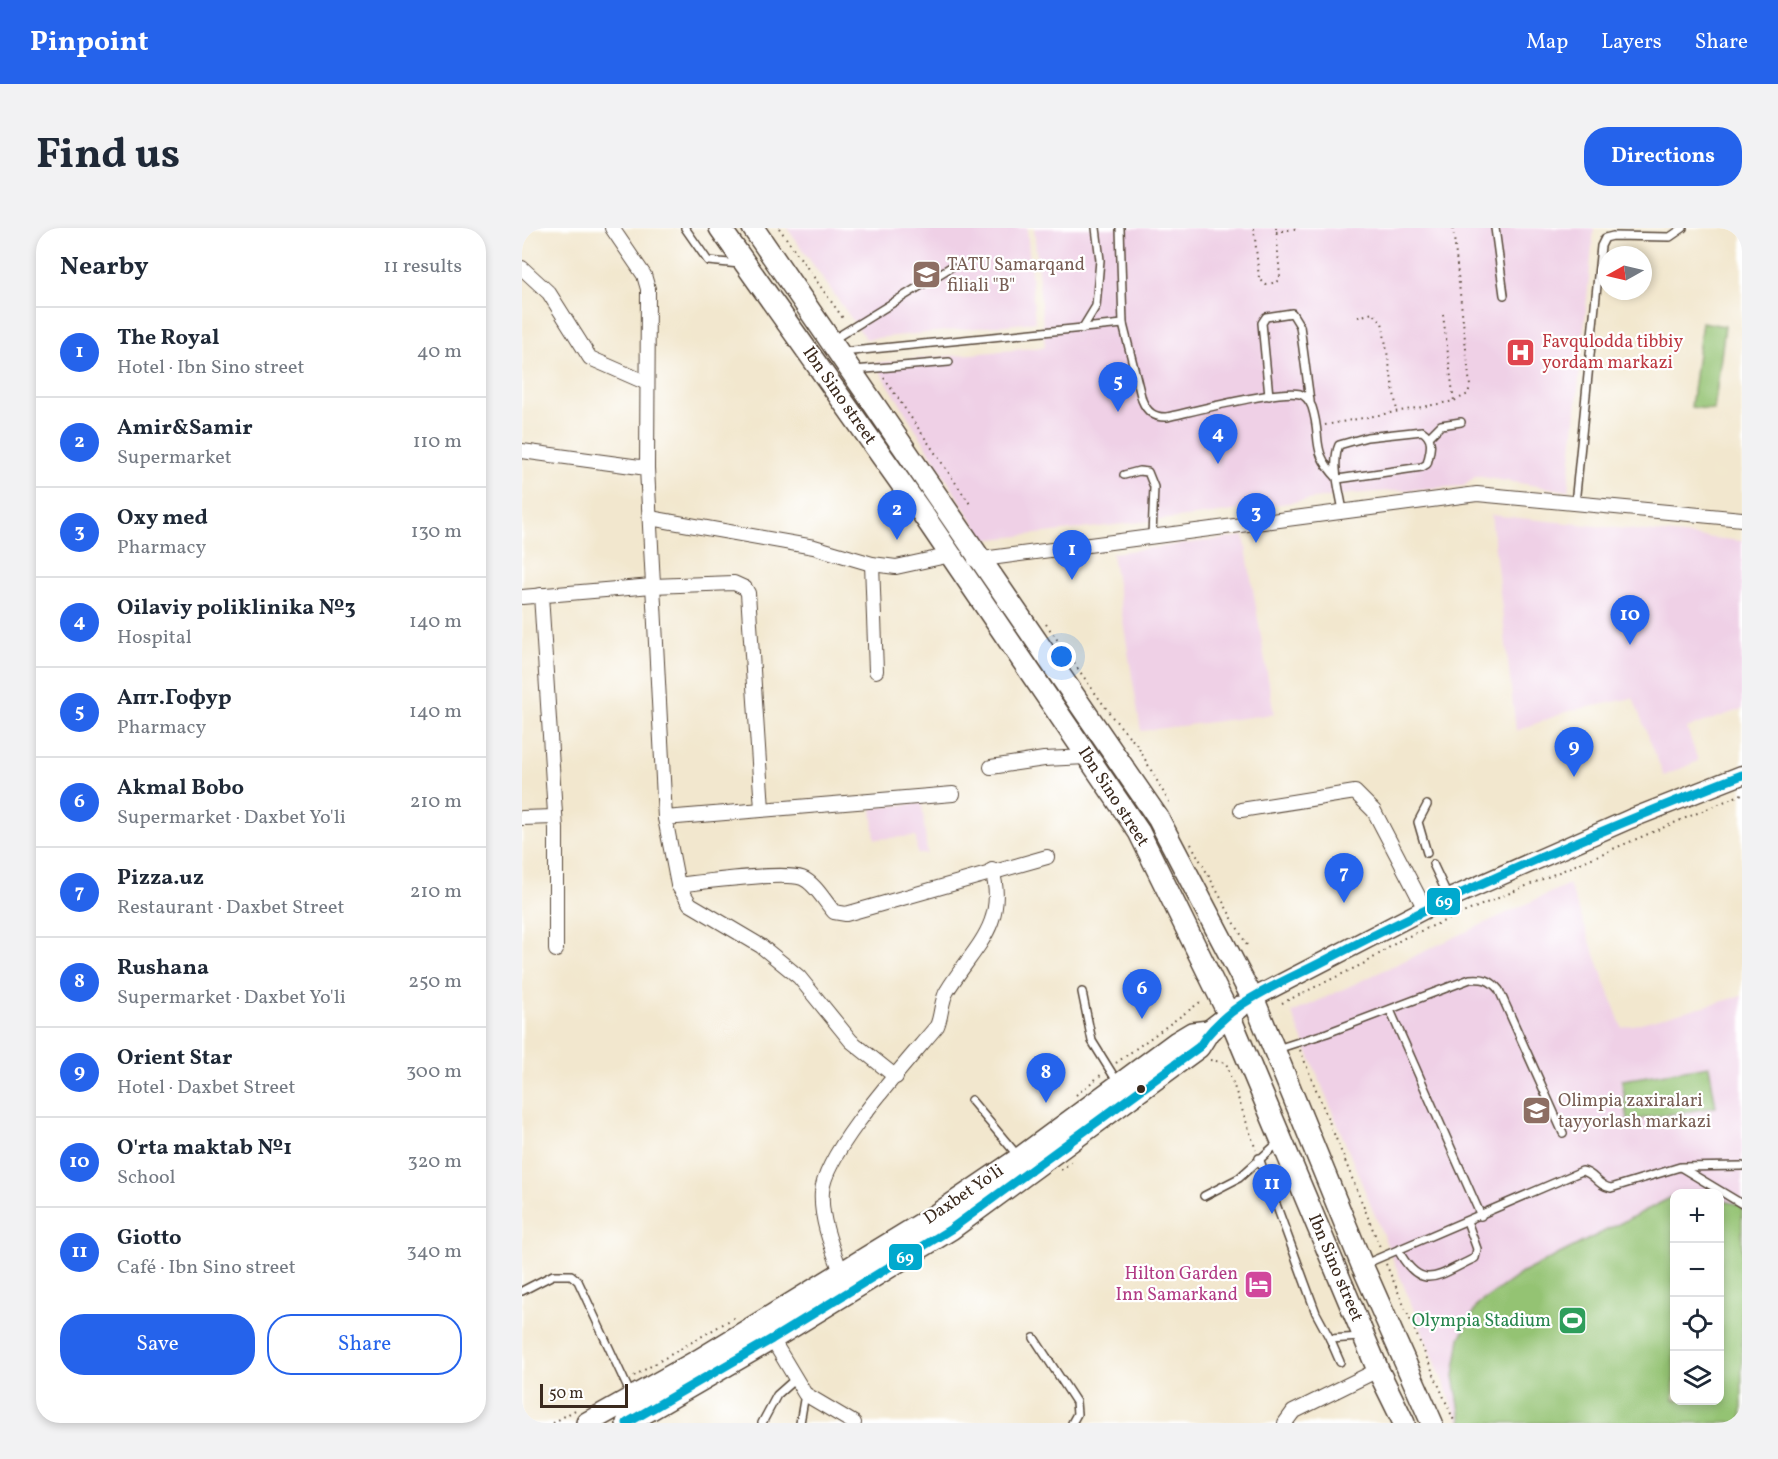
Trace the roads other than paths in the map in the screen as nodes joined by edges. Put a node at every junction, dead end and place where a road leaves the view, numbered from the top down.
1 (612, 228) edge
2 (685, 228) edge
3 (720, 228) edge
4 (753, 228) edge
5 (1096, 228) edge
6 (1120, 228) edge
7 (1495, 228) edge
8 (1683, 228) edge
9 (744, 263) junction
10 (522, 267) edge
11 (951, 267) dead end
12 (1504, 295) dead end
13 (1123, 324) junction
14 (1082, 329) junction
15 (836, 347) junction
16 (950, 362) dead end
17 (851, 370) junction
18 (647, 383) junction
19 (1269, 396) junction
20 (1310, 401) junction
21 (1461, 422) dead end
22 (1429, 437) junction
23 (522, 451) edge
24 (647, 468) junction
25 (1124, 475) dead end
26 (1338, 479) junction
27 (1575, 504) junction
28 (1343, 511) junction
29 (650, 518) junction
30 (1742, 519) edge
31 (1152, 536) junction
32 (951, 555) junction
33 (979, 560) junction
34 (872, 564) junction
35 (652, 586) junction
36 (541, 595) junction
37 (522, 597) edge
38 (876, 671) dead end
39 (1087, 757) junction
40 (991, 767) dead end
41 (1742, 775) edge
42 (953, 794) dead end
43 (1427, 805) dead end
44 (762, 808) junction
45 (1241, 810) dead end
46 (555, 817) junction
47 (522, 818) edge
48 (665, 818) junction
49 (1427, 853) dead end
50 (1047, 857) dead end
51 (1433, 864) dead end
52 (992, 870) junction
53 (678, 885) junction
54 (1449, 899) junction
55 (1425, 909) junction
56 (556, 950) dead end
57 (1082, 992) dead end
58 (1253, 998) junction
59 (1390, 1010) junction
60 (1229, 1015) junction
61 (1209, 1031) junction
62 (1274, 1050) junction
63 (896, 1077) junction
64 (1113, 1077) junction
65 (972, 1100) dead end
66 (1563, 1133) dead end
67 (1282, 1140) junction
68 (1020, 1158) junction
69 (1259, 1158) junction
70 (1742, 1166) edge
71 (1680, 1167) junction
72 (1204, 1196) dead end
73 (1742, 1204) edge
74 (1480, 1216) junction
75 (1467, 1221) junction
76 (1398, 1250) junction
77 (1362, 1265) junction
78 (841, 1272) junction
79 (522, 1291) edge
80 (1364, 1337) junction
81 (1034, 1338) dead end
82 (772, 1339) junction
83 (1330, 1339) junction
84 (1340, 1362) dead end
85 (1378, 1370) junction
86 (795, 1378) junction
87 (628, 1389) junction
88 (805, 1394) junction
89 (586, 1414) edge
90 (627, 1423) edge
91 (762, 1423) edge
92 (800, 1423) edge
93 (854, 1423) edge
94 (1072, 1423) edge
95 (1285, 1423) edge
96 (1404, 1423) edge
97 (1432, 1423) edge

1 - 18 street
2 - 9 lane
3 - 9 main road, Ibn Sino street
4 - 15 main road, Ibn Sino street
5 - 14 lane
6 - 13 lane
7 - 12 lane
8 - 27 lane
9 - 32 main road, Ibn Sino street
10 - 18 street
11 - 15 lane
13 - 14 lane
13 - 19 lane
14 - 15 lane
15 - 17 main road, Ibn Sino street
16 - 17 lane
17 - 33 main road, Ibn Sino street
18 - 24 street
19 - 20 lane
19 - 20 lane
20 - 26 lane
21 - 22 lane
22 - 26 lane
22 - 26 lane
23 - 24 street
24 - 29 street
25 - 31 lane
26 - 28 lane
27 - 28 street
27 - 30 street
28 - 31 street
29 - 34 street
29 - 35 street
31 - 33 street
32 - 33 street
32 - 34 street
32 - 39 main road, Ibn Sino street
33 - 58 main road, Ibn Sino street
34 - 38 street
35 - 36 street
35 - 44 street
35 - 48 street
36 - 37 street
36 - 46 street
39 - 40 street
39 - 60 main road, Ibn Sino street
41 - 54 main road
42 - 44 street
43 - 49 lane
44 - 48 street
45 - 55 street
46 - 47 street
46 - 56 street
48 - 53 street
50 - 52 street
51 - 54 lane
52 - 53 street
52 - 63 street
53 - 63 street
54 - 55 main road
55 - 58 main road
57 - 64 lane
58 - 60 main road, Daxbet Yo'li
58 - 62 main road, Ibn Sino street
59 - 62 lane
59 - 66 lane
59 - 74 lane
60 - 61 main road, Daxbet Yo'li
60 - 67 main road, Ibn Sino street
61 - 64 main road, Daxbet Yo'li
61 - 82 main road, Daxbet Yo'li
62 - 77 main road, Ibn Sino street
63 - 78 street
64 - 68 main road, Daxbet Yo'li
65 - 68 lane
67 - 69 lane
67 - 80 main road, Ibn Sino street
68 - 78 main road, Daxbet Yo'li
69 - 72 lane
69 - 83 lane
70 - 71 lane
71 - 73 lane
71 - 74 lane
74 - 75 lane
75 - 76 lane
75 - 76 lane
76 - 77 lane
77 - 97 main road, Ibn Sino street
78 - 87 main road, Daxbet Yo'li
79 - 87 lane
80 - 83 lane
80 - 85 main road, Ibn Sino street
81 - 94 lane
82 - 86 street
82 - 90 main road, Daxbet Yo'li
83 - 84 lane
85 - 95 street
85 - 96 main road, Ibn Sino street
86 - 88 street
86 - 91 lane
87 - 89 main road, Daxbet Yo'li
88 - 92 lane
88 - 93 street

